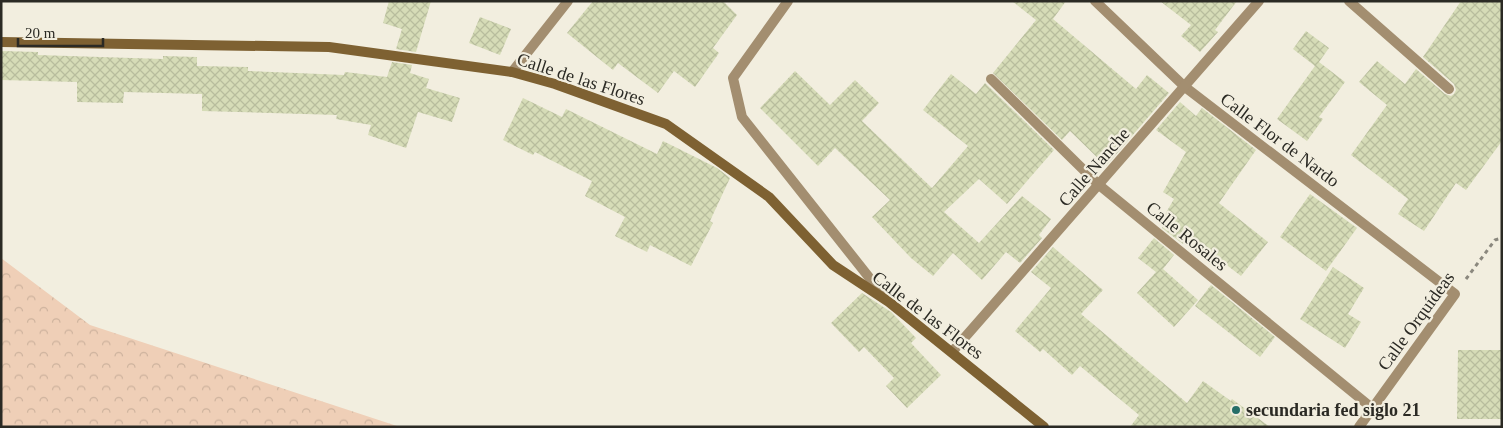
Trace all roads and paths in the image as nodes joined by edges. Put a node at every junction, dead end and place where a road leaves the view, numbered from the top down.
1 (568, 1) edge
2 (788, 1) edge
3 (1095, 1) edge
4 (1259, 1) edge
5 (1349, 1) edge
6 (1, 42) edge
7 (512, 72) junction
8 (991, 79) dead end
9 (1185, 87) junction
10 (1449, 88) dead end
11 (1099, 185) junction
12 (1502, 238) edge
13 (1455, 294) junction
14 (889, 302) junction
15 (952, 352) junction
16 (1372, 408) junction
17 (1044, 427) edge
18 (1359, 427) edge

1 - 7 street
2 - 14 street
3 - 9 street, Calle Flor de Nardo
4 - 9 street, Calle Nanche
5 - 10 street
6 - 7 street, Calle de las Flores
7 - 14 street, Calle de las Flores
8 - 11 street, Calle Rosales
9 - 11 street, Calle Nanche
9 - 13 street, Calle Flor de Nardo
11 - 15 street, Calle Nanche
11 - 16 street, Calle Rosales
12 - 13 path, Calle Orquídeas
13 - 16 street, Calle Orquídeas
14 - 15 street, Calle de las Flores
15 - 17 street, Calle de las Flores
16 - 18 street, Calle Orquídeas

